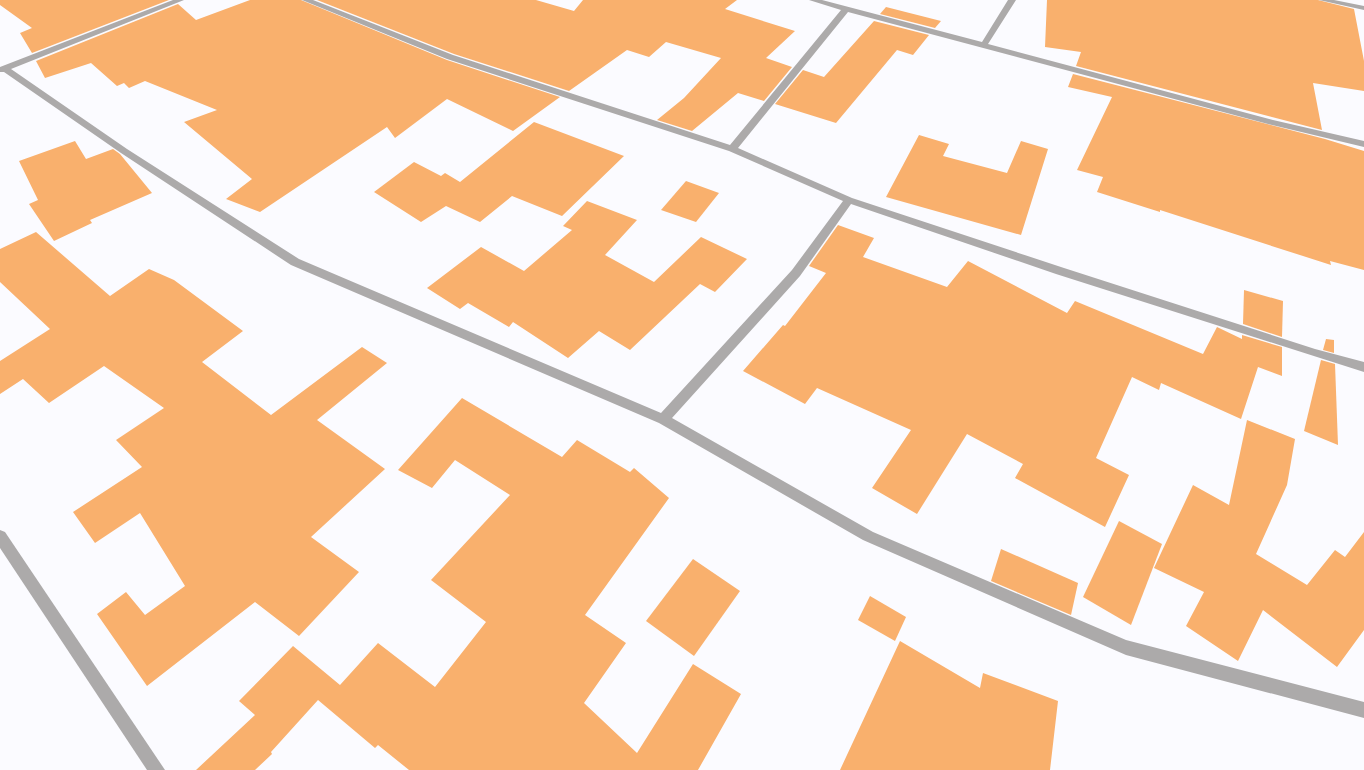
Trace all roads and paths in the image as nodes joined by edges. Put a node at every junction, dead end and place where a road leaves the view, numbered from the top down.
1 (148, 0) edge
2 (180, 0) edge
3 (306, 0) edge
4 (813, 0) edge
5 (1012, 0) edge
6 (1323, 0) edge
7 (156, 8) junction
8 (1364, 8) edge
9 (846, 9) junction
10 (984, 45) junction
11 (3, 70) edge
12 (1364, 144) edge
13 (732, 149) junction
14 (849, 200) junction
15 (1364, 367) edge
16 (663, 418) junction
17 (0, 536) edge
18 (1364, 710) edge
19 (157, 770) edge

1 - 7 street
2 - 7 street
3 - 13 street
4 - 9 street
5 - 10 street
6 - 8 street
7 - 11 street
9 - 10 street
9 - 13 street
10 - 12 street
11 - 16 street
13 - 14 street
14 - 15 street
14 - 16 street
16 - 18 street
17 - 19 street

